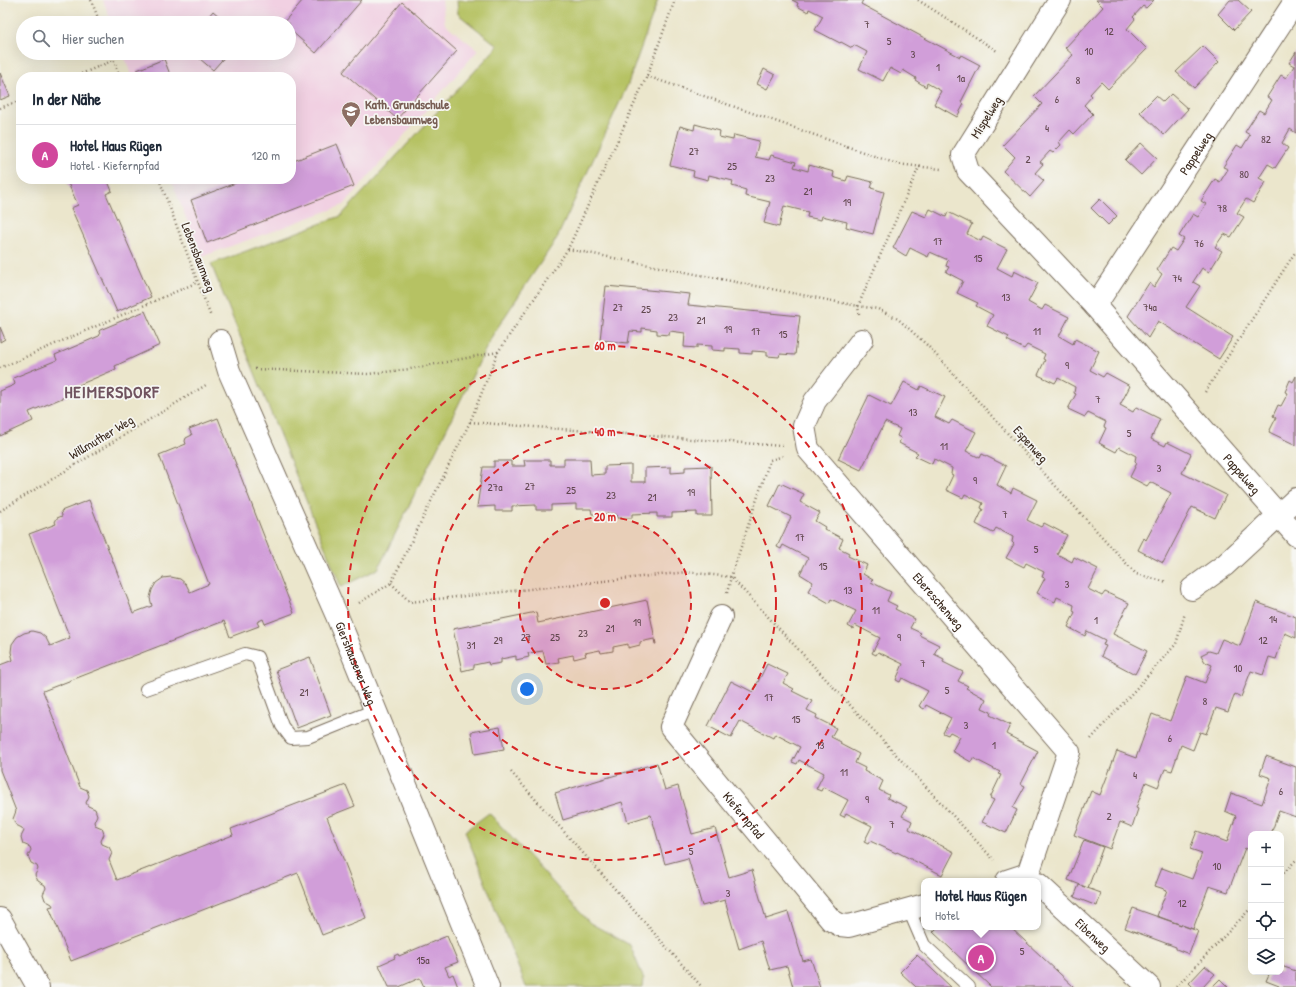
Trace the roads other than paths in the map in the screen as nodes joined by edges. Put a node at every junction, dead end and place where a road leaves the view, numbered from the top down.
1 (1060, 0) edge
2 (1296, 0) edge
3 (968, 171) joint
4 (1095, 306) junction
5 (862, 340) road end
6 (220, 341) road end
7 (1296, 499) edge
8 (1278, 516) junction
9 (1296, 535) edge
10 (1192, 589) road end
11 (721, 617) road end
12 (146, 689) dead end
13 (375, 710) junction
14 (1025, 878) edge
15 (1041, 895) edge
16 (916, 907) edge
17 (0, 920) edge
18 (38, 987) edge
19 (488, 987) edge
20 (969, 987) edge
21 (1148, 987) edge

1 - 3 street, Mispelweg
2 - 4 street, Pappelweg
3 - 4 street, Pappelweg
4 - 8 street, Pappelweg
5 - 14 street, Ebereschenweg
6 - 13 street, Giershausener Weg
7 - 8 street
8 - 9 street, Pappelweg
8 - 10 street
11 - 16 street, Kiefernpfad
12 - 13 lane
13 - 19 street, Giershausener Weg
15 - 21 street, Eibenweg
16 - 20 lane
17 - 18 street

